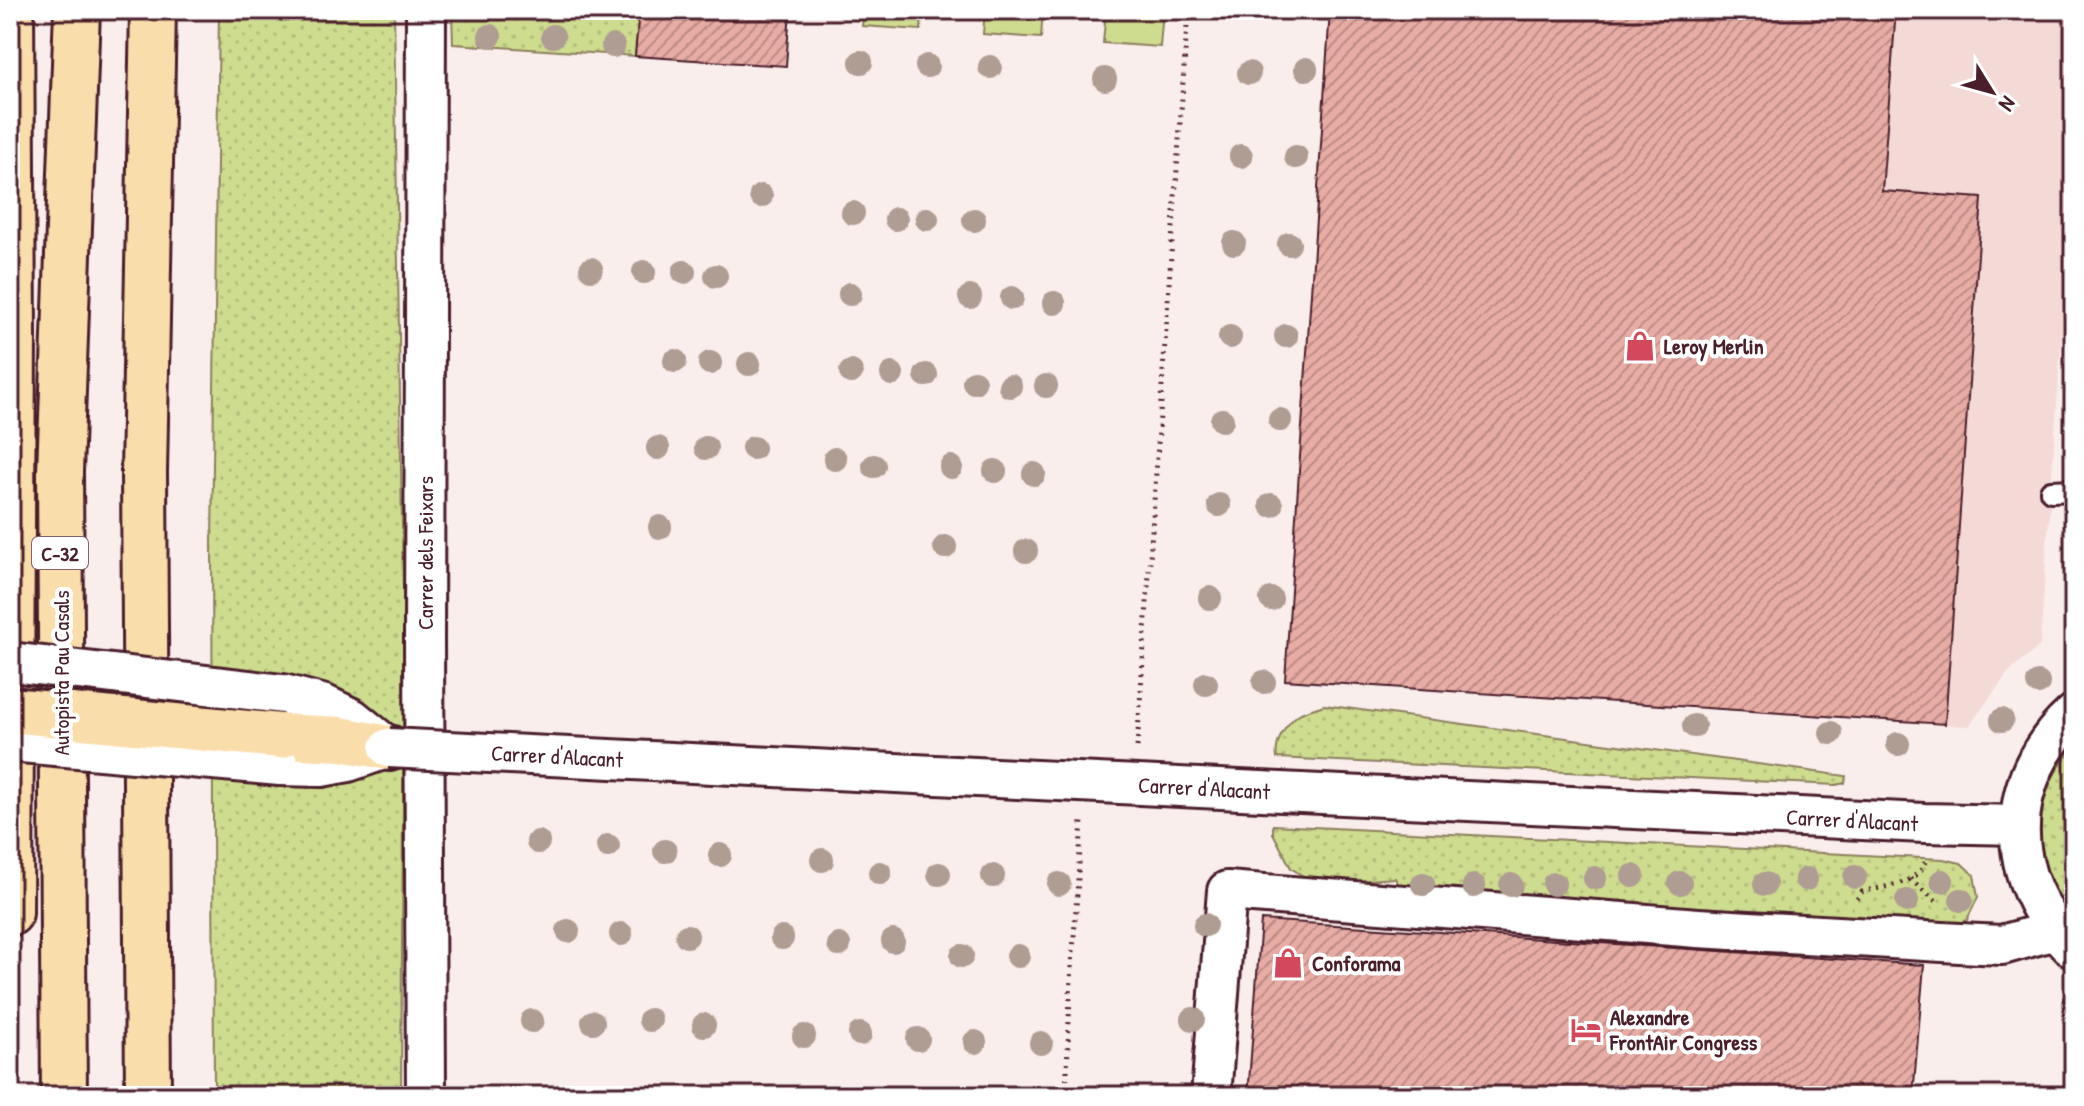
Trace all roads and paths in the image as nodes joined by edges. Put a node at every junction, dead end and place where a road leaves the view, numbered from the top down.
1 (11, 10) edge
2 (77, 10) edge
3 (153, 10) edge
4 (426, 10) edge
5 (1188, 10) edge
6 (2074, 490) edge
7 (2051, 491) dead end
8 (10, 662) edge
9 (10, 710) edge
10 (2074, 714) edge
11 (281, 732) junction
12 (10, 742) edge
13 (389, 748) joint
14 (1124, 750) dead end
15 (1083, 810) dead end
16 (1924, 823) junction
17 (2020, 825) junction
18 (10, 911) edge
19 (1825, 935) junction
20 (2065, 939) edge
21 (64, 1096) edge
22 (148, 1096) edge
23 (426, 1096) edge
24 (1066, 1096) edge
25 (1211, 1096) edge

1 - 18 highway
2 - 21 highway, Autopista Pau Casals / C-32
3 - 22 highway
4 - 23 street, Carrer dels Feixars
5 - 14 path
6 - 7 lane
8 - 11 street, bridge
9 - 11 highway, bridge
10 - 17 street
11 - 12 street, bridge
11 - 13 highway
13 - 16 street, Carrer d'Alacant, bridge
15 - 24 path
16 - 17 street, Carrer d'Alacant
16 - 19 path
17 - 20 street
19 - 20 street
19 - 25 street

